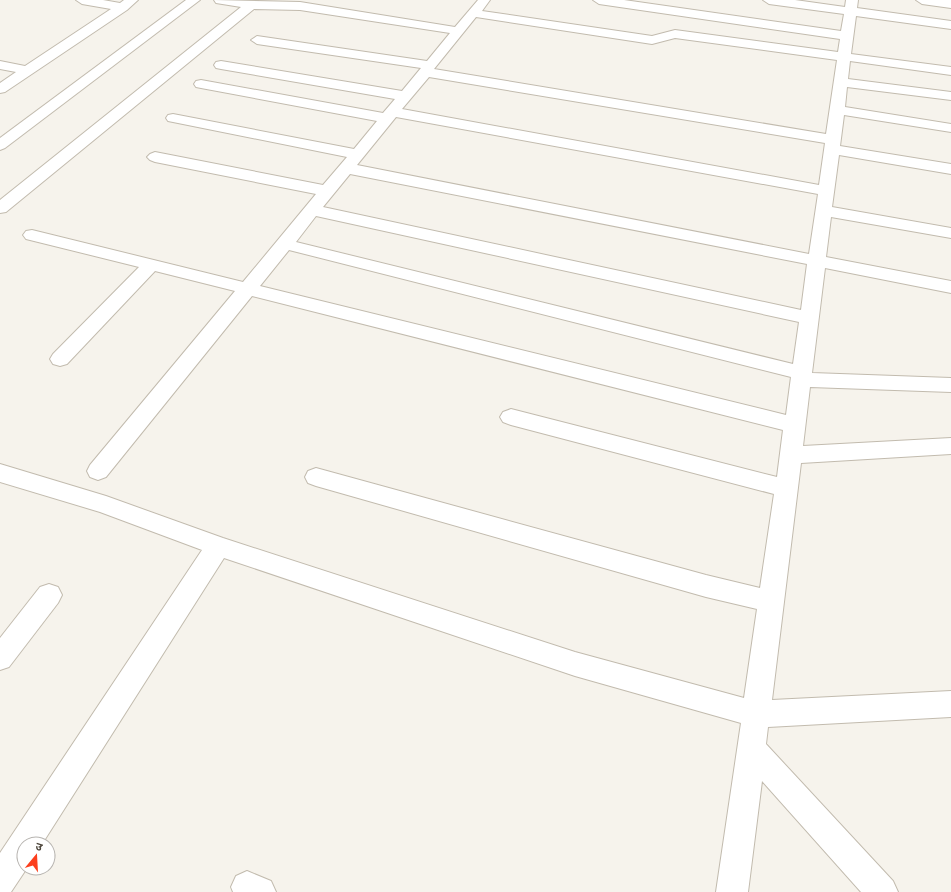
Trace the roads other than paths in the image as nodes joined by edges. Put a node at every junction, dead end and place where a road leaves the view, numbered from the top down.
1 (82, 0) edge
2 (194, 0) edge
3 (220, 0) edge
4 (599, 0) edge
5 (769, 0) edge
6 (922, 0) edge
7 (127, 3) edge
8 (951, 4) edge
9 (251, 5) junction
10 (479, 6) edge
11 (851, 6) edge
12 (951, 25) edge
13 (459, 31) junction
14 (257, 40) dead end
15 (846, 46) junction
16 (0, 65) edge
17 (221, 65) dead end
18 (428, 69) junction
19 (28, 71) junction
20 (951, 71) edge
21 (841, 82) junction
22 (201, 84) dead end
23 (0, 89) edge
24 (405, 96) junction
25 (951, 96) edge
26 (837, 110) junction
27 (390, 115) junction
28 (173, 118) dead end
29 (951, 128) edge
30 (833, 144) junction
31 (0, 145) edge
32 (358, 154) junction
33 (155, 157) dead end
34 (346, 168) junction
35 (951, 168) edge
36 (328, 191) junction
37 (825, 201) junction
38 (0, 208) edge
39 (312, 210) junction
40 (951, 234) edge
41 (32, 235) dead end
42 (284, 244) junction
43 (817, 262) junction
44 (152, 264) junction
45 (248, 288) junction
46 (951, 288) edge
47 (809, 318) junction
48 (60, 359) dead end
49 (801, 376) junction
50 (951, 385) edge
51 (511, 417) dead end
52 (795, 425) junction
53 (951, 446) edge
54 (791, 455) junction
55 (98, 471) dead end
56 (0, 473) edge
57 (316, 477) dead end
58 (786, 488) junction
59 (218, 546) junction
60 (49, 595) dead end
61 (771, 601) junction
62 (0, 658) edge
63 (951, 704) edge
64 (756, 714) junction
65 (752, 749) junction
66 (29, 836) edge
67 (16, 856) edge
68 (0, 881) edge
69 (732, 892) edge
70 (882, 892) edge

1 - 7 street
2 - 31 street
3 - 9 street
4 - 15 street
5 - 11 street
6 - 8 street
7 - 19 street
9 - 13 street
9 - 38 street
10 - 13 street
10 - 15 street
11 - 12 street
11 - 15 street
13 - 18 street
14 - 18 street
15 - 20 street
15 - 21 street
16 - 19 street
17 - 24 street
18 - 24 street
18 - 30 street
19 - 23 street
21 - 25 street
21 - 26 street
22 - 27 street
24 - 27 street
26 - 29 street
26 - 30 street
27 - 32 street
27 - 37 street
28 - 32 street
30 - 35 street
30 - 37 street
32 - 34 street
33 - 36 street
34 - 36 street
34 - 43 street
36 - 39 street
37 - 40 street
37 - 43 street
39 - 42 street
39 - 47 street
41 - 44 street
42 - 45 street
42 - 49 street
43 - 46 street
43 - 47 street
44 - 45 street
44 - 48 street
45 - 52 street
45 - 55 street
47 - 49 street
49 - 50 street
49 - 52 street
51 - 58 street
52 - 54 street
53 - 54 street
54 - 58 street
56 - 59 street
57 - 61 street
58 - 61 street
59 - 64 street
59 - 66 street
60 - 62 street
61 - 64 street
63 - 64 street
64 - 65 street
65 - 69 street
65 - 70 street
67 - 68 street

